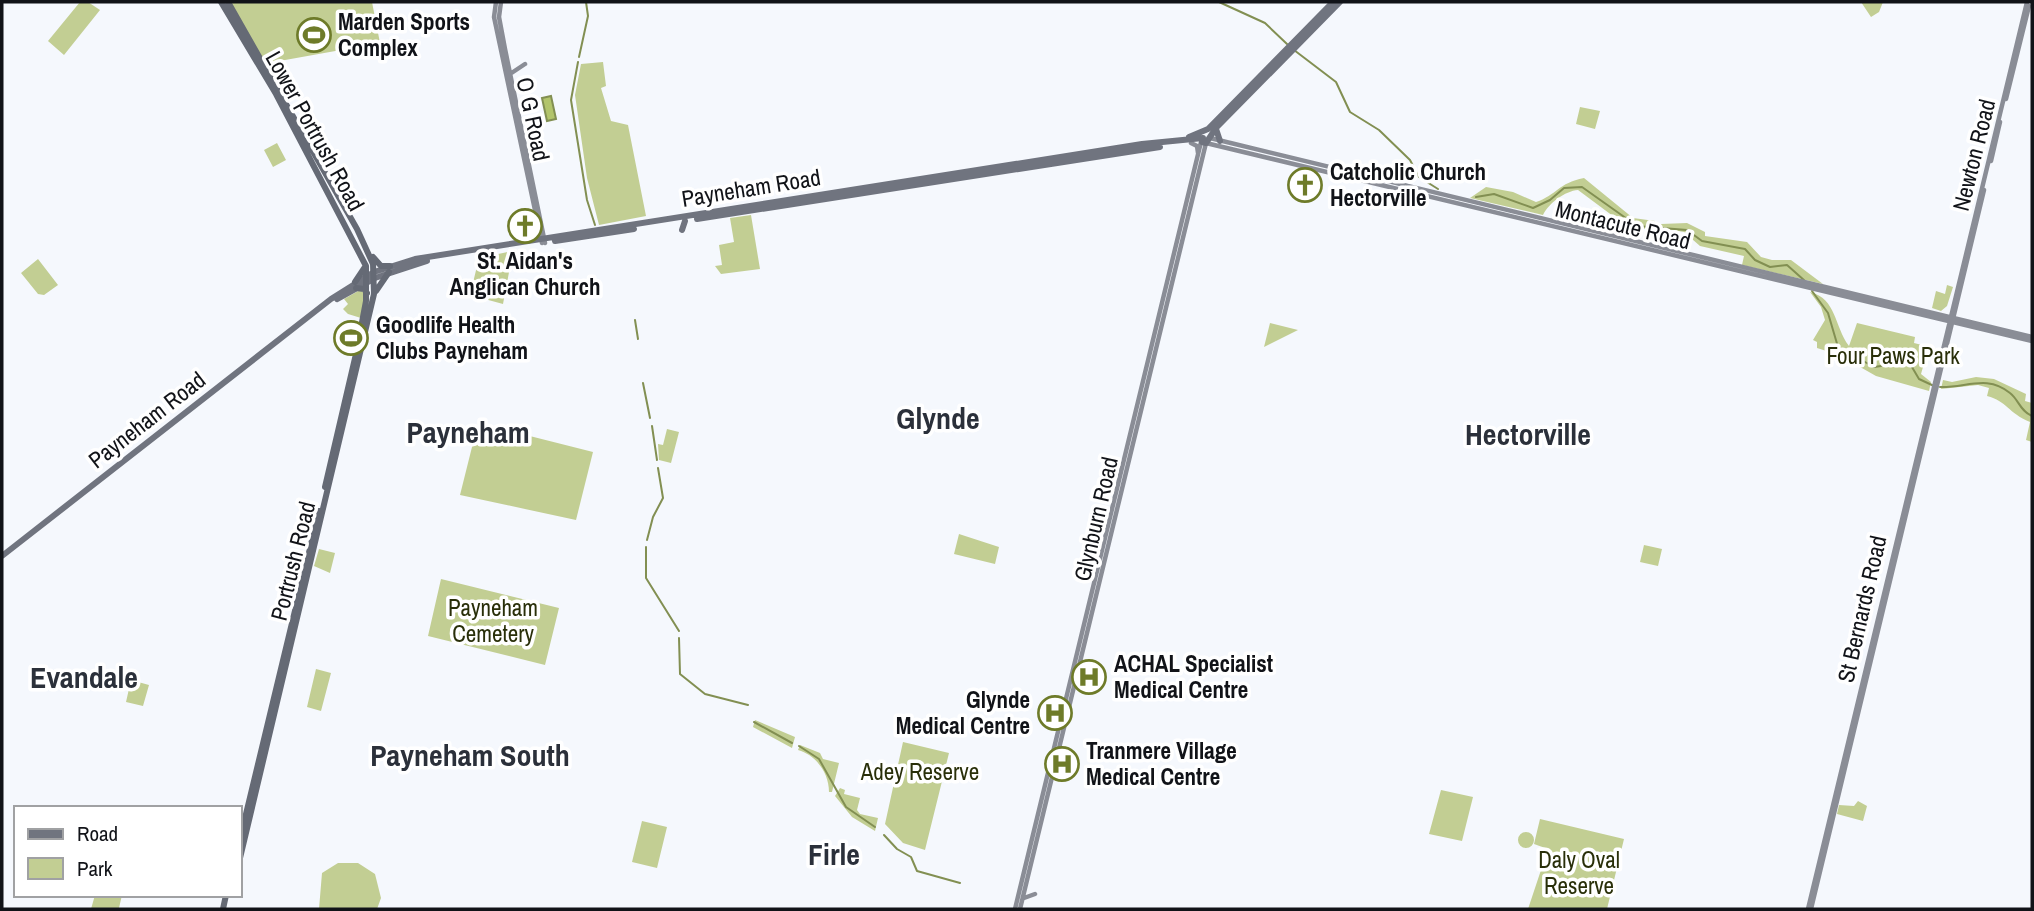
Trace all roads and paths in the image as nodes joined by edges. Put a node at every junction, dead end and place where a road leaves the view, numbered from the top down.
1 (221, 2) edge
2 (228, 2) edge
3 (498, 2) edge
4 (1333, 2) edge
5 (1340, 2) edge
6 (2028, 2) edge
7 (234, 18) junction
8 (1292, 48) junction
9 (525, 64) dead end
10 (507, 68) junction
11 (510, 74) junction
12 (269, 82) junction
13 (278, 87) junction
14 (277, 96) junction
15 (1216, 127) junction
16 (1208, 129) junction
17 (1204, 140) junction
18 (1191, 143) junction
19 (1219, 143) junction
20 (1142, 145) junction
21 (1098, 153) junction
22 (1200, 155) junction
23 (526, 160) junction
24 (320, 178) junction
25 (330, 184) junction
26 (330, 195) junction
27 (701, 214) junction
28 (709, 217) junction
29 (680, 220) junction
30 (542, 224) junction
31 (682, 230) dead end
32 (559, 237) junction
33 (543, 241) junction
34 (367, 250) junction
35 (1702, 257) junction
36 (1705, 263) junction
37 (365, 264) junction
38 (389, 269) junction
39 (371, 277) junction
40 (356, 285) junction
41 (1807, 285) junction
42 (371, 294) junction
43 (1955, 304) junction
44 (1936, 316) junction
45 (1951, 319) junction
46 (1964, 322) junction
47 (1947, 334) junction
48 (2032, 339) edge
49 (2, 556) edge
50 (274, 694) junction
51 (277, 705) junction
52 (270, 712) junction
53 (1047, 801) junction
54 (1039, 811) junction
55 (242, 831) edge
56 (242, 850) edge
57 (1035, 894) dead end
58 (1023, 899) junction
59 (1018, 909) edge
60 (1809, 909) edge

1 - 7 highway, Lower Portrush Road
2 - 7 highway, Lower Portrush Road
3 - 10 main road, O G Road
4 - 8 main road
5 - 8 main road
6 - 43 main road, Newton Road
7 - 12 highway, Lower Portrush Road
7 - 13 highway, Lower Portrush Road
8 - 15 main road
8 - 16 main road
9 - 11 main road
10 - 11 main road, O G Road
10 - 23 main road, O G Road
11 - 23 main road, O G Road
12 - 13 highway
12 - 14 highway, Lower Portrush Road
13 - 14 highway
13 - 25 highway, Lower Portrush Road
14 - 24 highway, Lower Portrush Road
15 - 17 main road
15 - 19 main road
16 - 17 main road
16 - 20 main road
17 - 18 main road, Payneham Road
17 - 19 main road, Montacute Road
17 - 20 main road, Payneham Road
17 - 22 main road, Glynburn Road
18 - 21 main road, Payneham Road
18 - 22 main road
19 - 22 main road
19 - 35 main road, Montacute Road
19 - 36 main road, Montacute Road
20 - 21 main road, Payneham Road
21 - 27 main road, Payneham Road
21 - 28 main road, Payneham Road
22 - 53 main road, Glynburn Road
22 - 54 main road, Glynburn Road
23 - 30 main road, O G Road
23 - 33 main road, O G Road
24 - 25 highway
24 - 26 highway, Lower Portrush Road
25 - 26 highway
25 - 34 highway, Lower Portrush Road
26 - 37 highway, Lower Portrush Road
27 - 28 main road
27 - 29 main road, Payneham Road
28 - 29 main road, Payneham Road
29 - 31 main road
29 - 32 main road, Payneham Road
29 - 33 main road, Payneham Road
30 - 32 main road
30 - 33 main road, O G Road
32 - 33 main road, Payneham Road
33 - 38 main road, Payneham Road
34 - 38 highway
34 - 39 highway, Lower Portrush Road
35 - 36 main road
35 - 41 main road, Montacute Road
36 - 41 main road, Montacute Road
37 - 39 highway, Lower Portrush Road
37 - 40 highway
38 - 39 main road, Payneham Road
38 - 42 highway
39 - 40 main road, Payneham Road
39 - 42 highway, Portrush Road
40 - 42 highway
40 - 49 main road, Payneham Road
41 - 44 main road, Montacute Road
42 - 50 highway, Portrush Road
42 - 51 highway, Portrush Road
43 - 44 main road
43 - 45 main road, Newton Road
43 - 46 main road
44 - 45 main road, Montacute Road
44 - 47 main road
45 - 46 main road, Montacute Road
45 - 47 main road, St Bernards Road
46 - 47 main road
46 - 48 main road, Montacute Road
47 - 60 main road, St Bernards Road
50 - 51 highway
50 - 52 highway, Portrush Road
51 - 52 highway
51 - 56 highway, Portrush Road
52 - 55 highway, Portrush Road
53 - 54 main road
53 - 58 main road, Glynburn Road
54 - 59 main road, Glynburn Road
57 - 58 main road
58 - 59 main road, Glynburn Road

